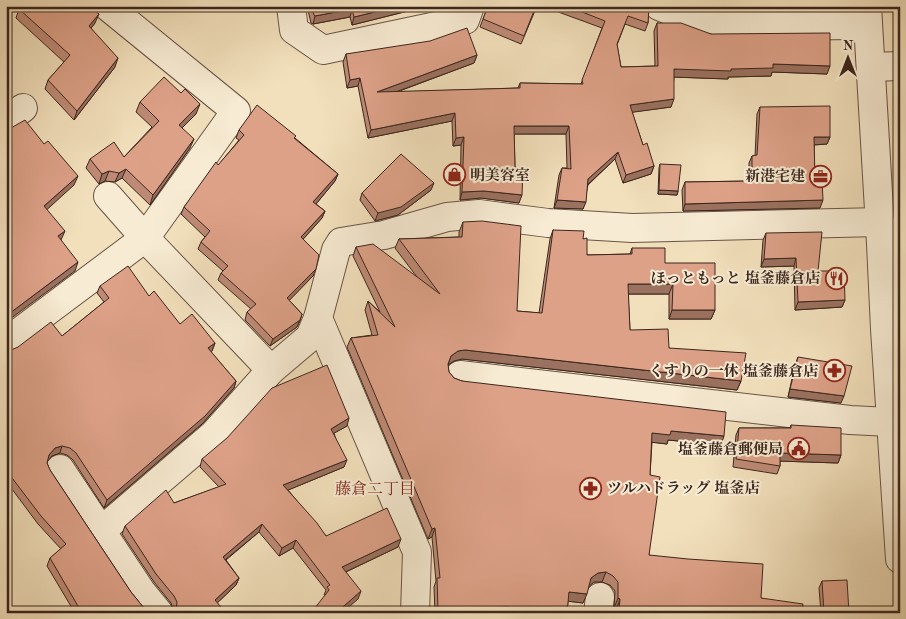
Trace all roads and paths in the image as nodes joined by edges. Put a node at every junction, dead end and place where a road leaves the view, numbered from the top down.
1 (107, 6) edge
2 (291, 6) edge
3 (470, 6) edge
4 (659, 6) edge
5 (868, 15) edge
6 (900, 66) edge
7 (871, 67) junction
8 (108, 196) dead end
9 (887, 237) edge
10 (144, 238) junction
11 (318, 318) junction
12 (6, 342) edge
13 (272, 370) junction
14 (460, 375) dead end
15 (890, 422) junction
16 (60, 469) dead end
17 (101, 531) junction
18 (900, 559) edge
19 (159, 613) edge
20 (415, 613) edge

1 - 10 street
2 - 3 street
4 - 5 street
5 - 7 street
6 - 7 street
7 - 9 street
8 - 10 street
9 - 11 street
9 - 15 street
10 - 12 street
10 - 13 street
11 - 13 street
11 - 20 street
13 - 17 street
14 - 15 street
15 - 18 street
16 - 17 street
17 - 19 street

